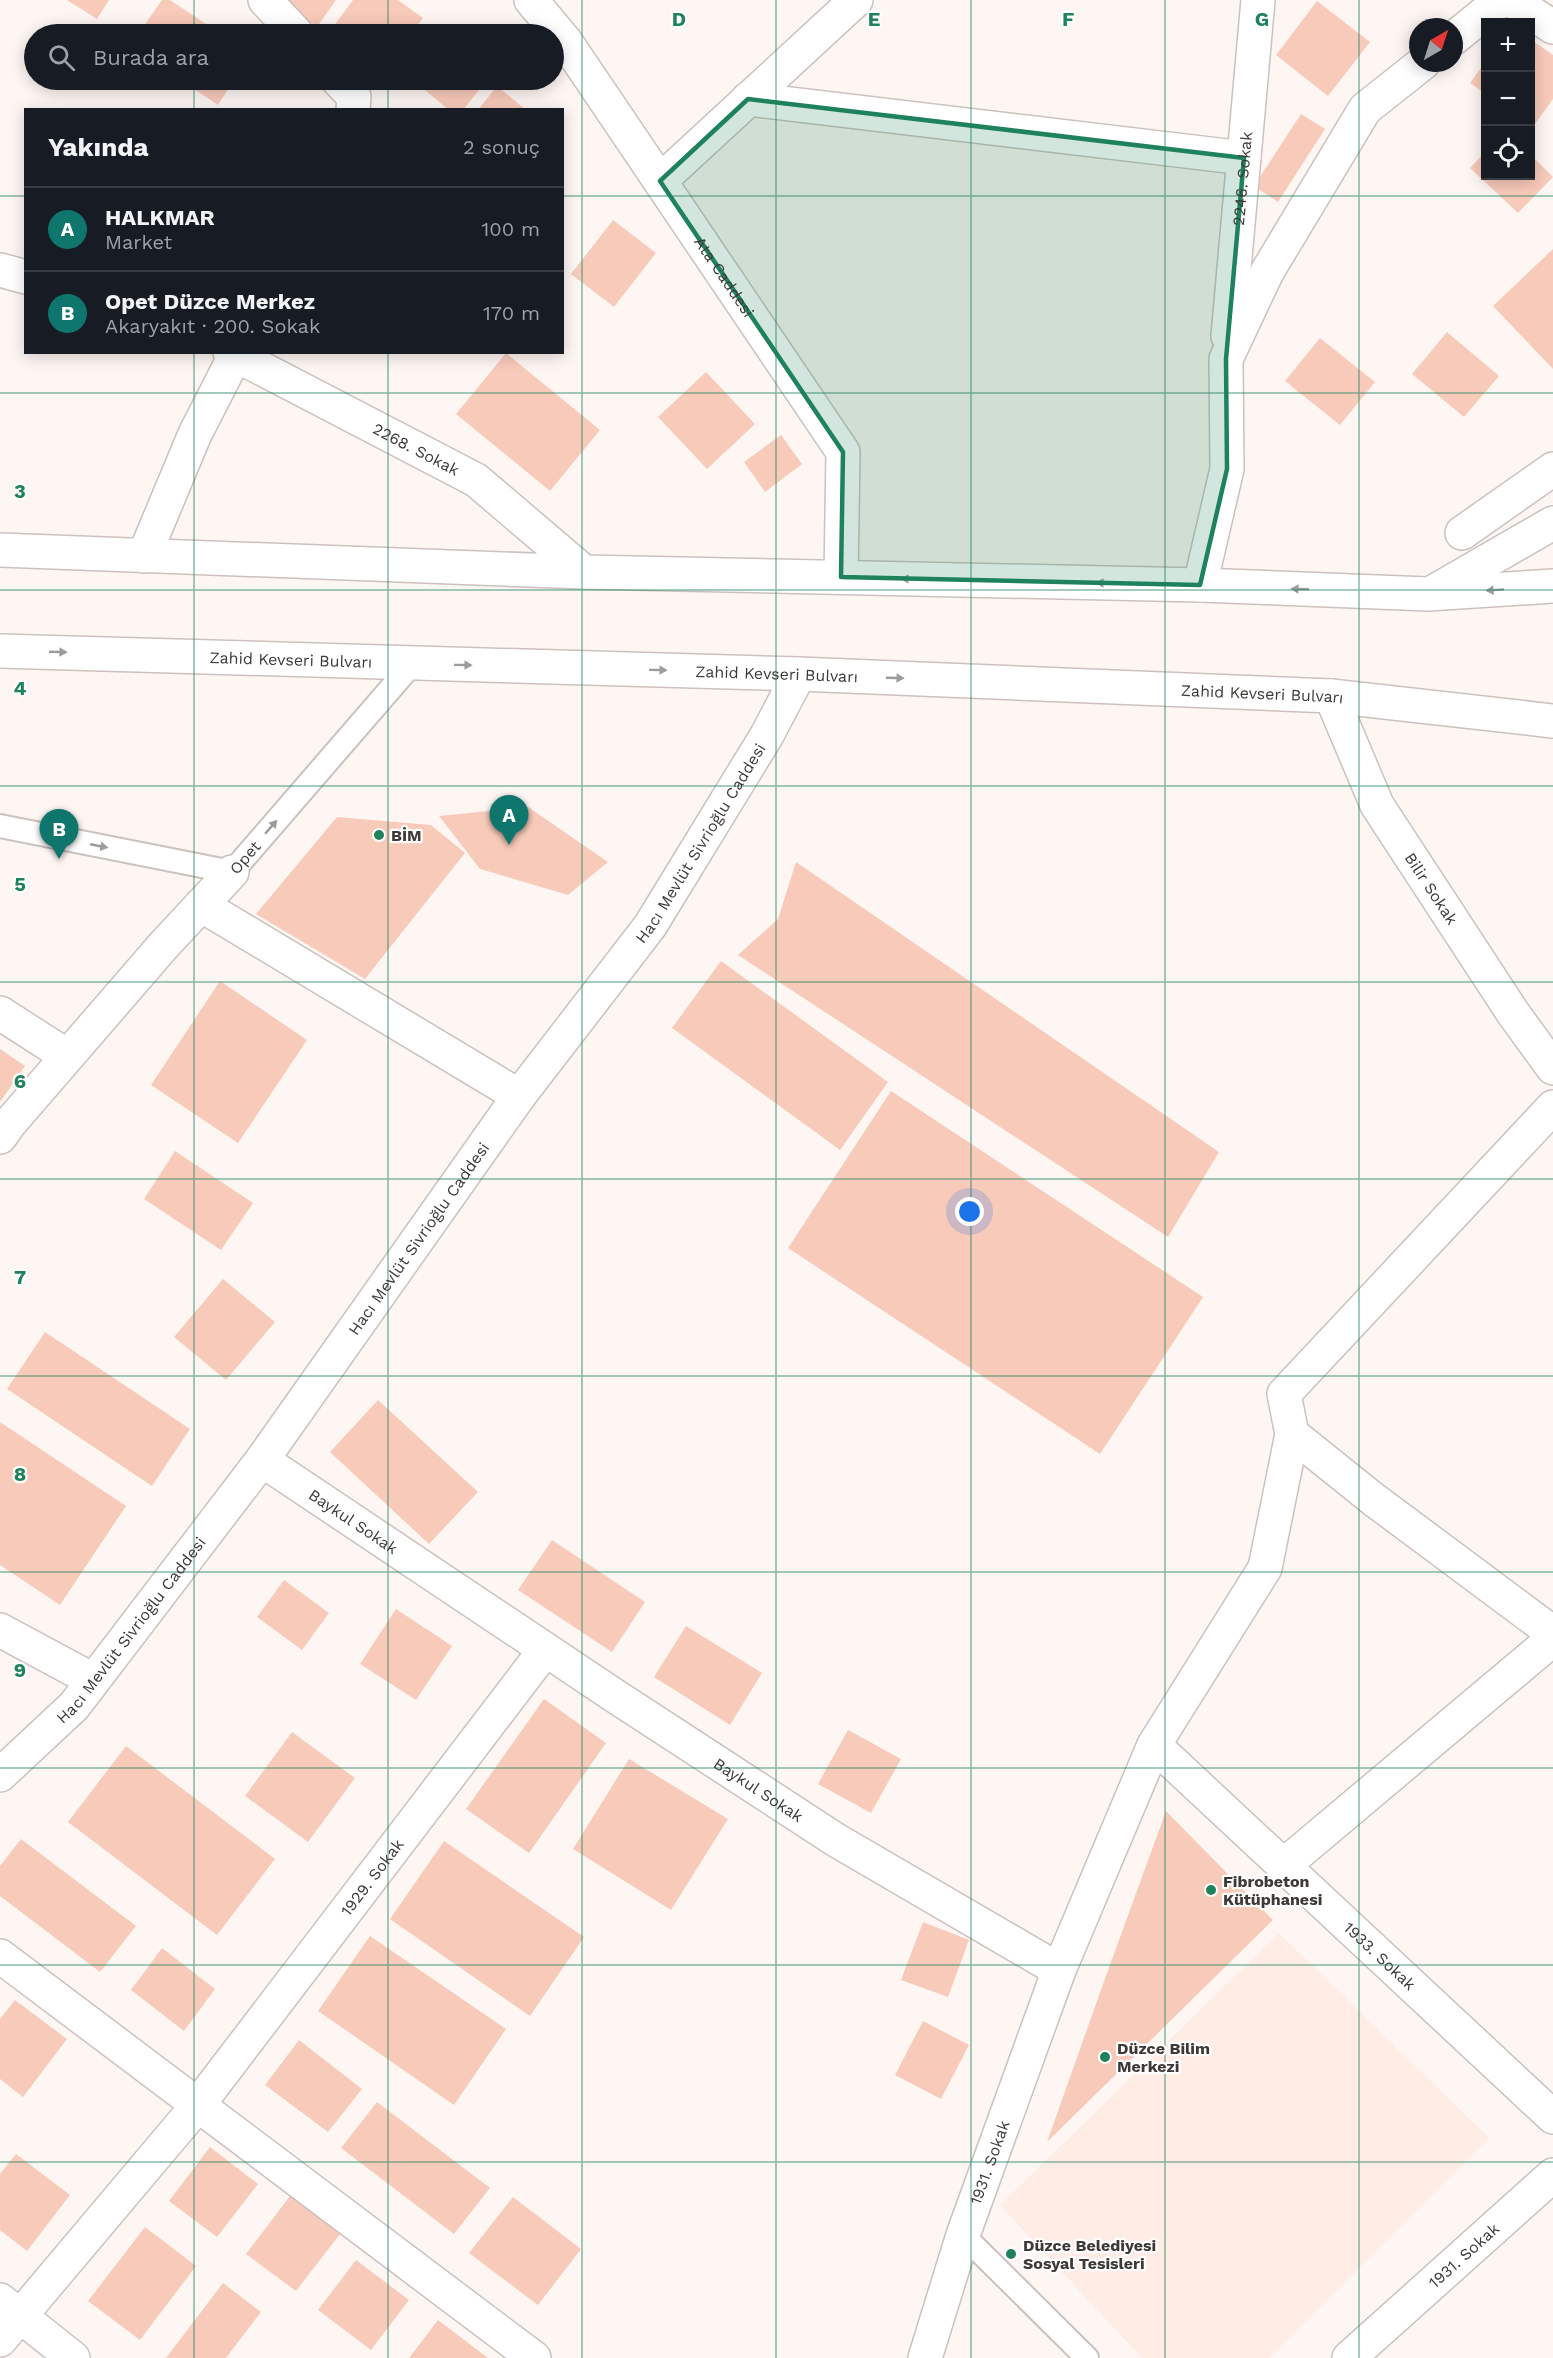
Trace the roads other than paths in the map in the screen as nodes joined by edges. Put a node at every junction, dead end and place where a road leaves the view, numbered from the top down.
1 (265, 0) edge
2 (531, 0) edge
3 (856, 0) edge
4 (1258, 0) edge
5 (1502, 0) edge
6 (1511, 0) edge
7 (288, 24) edge
8 (552, 24) edge
9 (1553, 27) edge
10 (1463, 31) edge
11 (564, 38) edge
12 (1412, 72) edge
13 (347, 90) edge
14 (748, 99) junction
15 (353, 108) edge
16 (1244, 158) junction
17 (660, 180) junction
18 (0, 270) edge
19 (24, 276) edge
20 (234, 354) edge
21 (236, 354) edge
22 (1226, 359) junction
23 (1553, 469) edge
24 (1553, 523) edge
25 (1462, 533) dead end
26 (0, 550) edge
27 (144, 556) junction
28 (584, 572) junction
29 (841, 577) junction
30 (1200, 585) junction
31 (1553, 586) edge
32 (1428, 594) junction
33 (0, 651) edge
34 (412, 664) junction
35 (799, 674) junction
36 (1331, 696) junction
37 (1478, 712) junction
38 (1553, 721) edge
39 (1553, 742) edge
40 (0, 826) edge
41 (232, 872) junction
42 (201, 905) junction
43 (0, 1013) edge
44 (67, 1056) junction
45 (1553, 1068) edge
46 (519, 1096) junction
47 (1553, 1107) edge
48 (0, 1137) edge
49 (1292, 1434) junction
50 (262, 1460) junction
51 (0, 1630) edge
52 (1553, 1633) edge
53 (1553, 1639) edge
54 (545, 1650) junction
55 (93, 1680) junction
56 (1154, 1745) junction
57 (0, 1775) edge
58 (1282, 1866) junction
59 (0, 1956) edge
60 (1059, 1970) junction
61 (198, 2105) junction
62 (1553, 2117) edge
63 (1553, 2175) edge
64 (963, 2235) junction
65 (7, 2319) edge
66 (73, 2358) edge
67 (534, 2358) edge
68 (925, 2358) edge
69 (1087, 2358) edge
70 (1349, 2358) edge

1 - 7 street
2 - 8 street, Ata Caddesi
3 - 14 street
4 - 16 street, 2246. Sokak
5 - 10 street
6 - 9 street
11 - 17 street, Ata Caddesi
12 - 22 street, 2246. Sokak
13 - 15 street
14 - 16 street
14 - 17 street
16 - 22 street, 2246. Sokak
17 - 29 street, Ata Caddesi
18 - 19 street
20 - 27 street
21 - 28 street, 2268. Sokak
22 - 30 street, 2246. Sokak
23 - 25 street
24 - 32 street
26 - 27 street
27 - 28 street
28 - 29 street
30 -> 29 street
32 -> 30 street
31 -> 32 street
33 -> 34 street, Zahid Kevseri Bulvarı
34 -> 35 street, Zahid Kevseri Bulvarı
41 -> 34 lane, Opet
35 -> 36 street, Zahid Kevseri Bulvarı
35 - 46 street, Hacı Mevlüt Sivrioğlu Caddesi
36 - 37 street, Zahid Kevseri Bulvarı
36 - 45 street, Bilir Sokak
37 - 38 street, Zahid Kevseri Bulvarı
37 - 39 street
40 -> 41 lane, Opet
41 - 42 street
42 - 44 street
42 - 46 street
43 - 44 street
44 - 48 street
46 - 50 street, Hacı Mevlüt Sivrioğlu Caddesi
47 - 49 street
49 - 52 street
49 - 56 street
50 - 54 street, Baykul Sokak
50 - 55 street, Hacı Mevlüt Sivrioğlu Caddesi
51 - 55 street
53 - 58 street
54 - 60 street, Baykul Sokak
54 - 61 street, 1929. Sokak
55 - 57 street, Hacı Mevlüt Sivrioğlu Caddesi
56 - 58 street, 1933. Sokak
56 - 60 street
58 - 62 street, 1933. Sokak
59 - 61 street
60 - 64 street, 1931. Sokak
61 - 65 street, 1929. Sokak
61 - 67 street
63 - 70 street, 1931. Sokak
64 - 68 street, 1931. Sokak
64 - 69 lane
65 - 66 street

